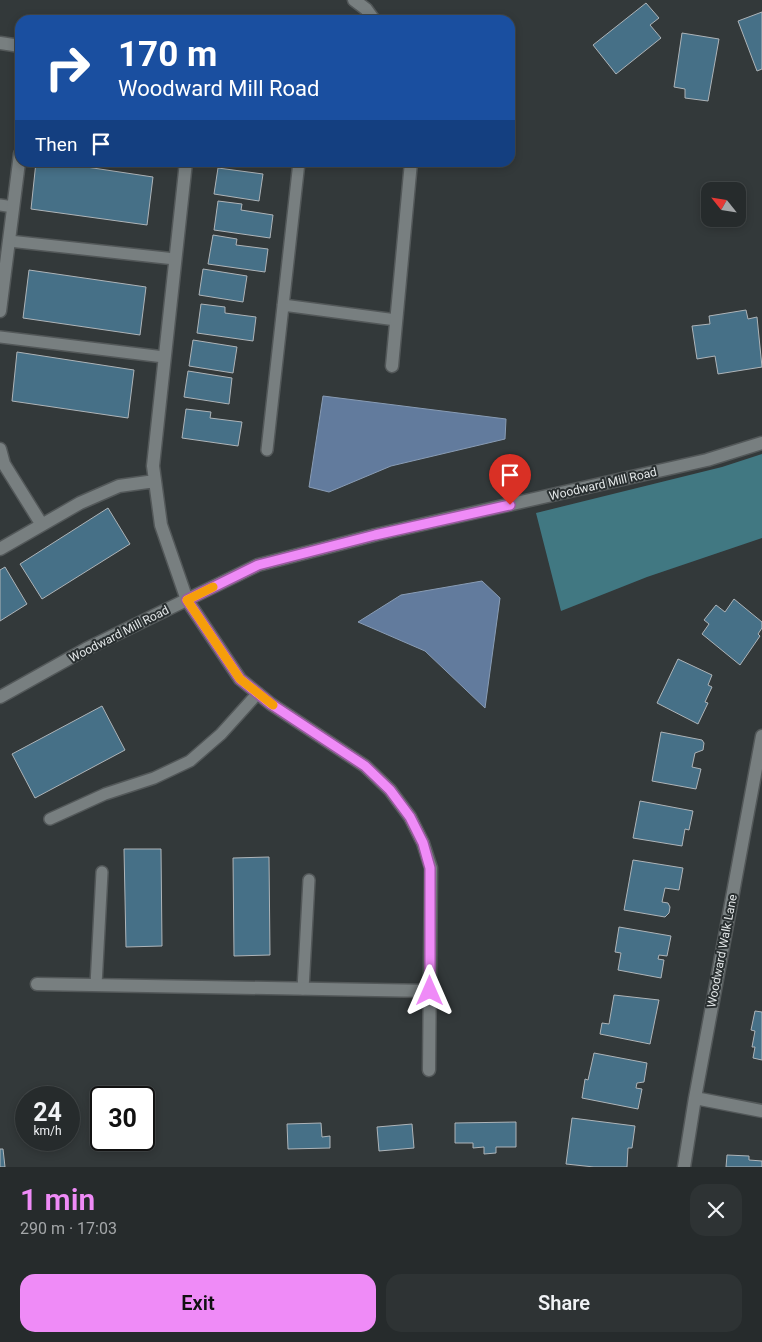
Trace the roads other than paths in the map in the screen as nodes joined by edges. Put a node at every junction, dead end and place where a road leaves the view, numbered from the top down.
1 (354, 0) edge
2 (370, 15) edge
3 (0, 42) edge
4 (15, 45) edge
5 (18, 167) edge
6 (185, 167) edge
7 (298, 167) edge
8 (411, 167) edge
9 (0, 205) edge
10 (13, 206) junction
11 (9, 241) junction
12 (175, 259) junction
13 (283, 305) junction
14 (0, 311) edge
15 (396, 320) junction
16 (0, 337) edge
17 (164, 357) junction
18 (392, 366) dead end
19 (762, 443) edge
20 (0, 449) edge
21 (267, 450) dead end
22 (155, 481) junction
23 (42, 525) junction
24 (0, 549) edge
25 (187, 600) junction
26 (258, 693) junction
27 (0, 696) edge
28 (762, 736) edge
29 (50, 819) dead end
30 (102, 872) dead end
31 (310, 880) dead end
32 (37, 984) dead end
33 (96, 985) junction
34 (303, 989) junction
35 (430, 991) junction
36 (429, 1070) dead end
37 (695, 1098) junction
38 (762, 1111) edge
39 (684, 1167) edge

1 - 2 street
3 - 4 street
5 - 10 street
6 - 12 street
7 - 13 lane
8 - 15 street
9 - 10 lane
10 - 11 street
11 - 12 lane
11 - 14 street
12 - 17 street
13 - 15 lane
13 - 21 lane
15 - 18 street
16 - 17 lane
17 - 22 street
19 - 25 street, Woodward Mill Road
20 - 23 street
22 - 23 street
22 - 25 street
23 - 24 street
25 - 26 street
25 - 27 street, Woodward Mill Road
26 - 29 lane
26 - 35 street
28 - 37 street, Woodward Walk Lane
30 - 33 lane
31 - 34 lane
32 - 33 street
33 - 34 street
34 - 35 street
35 - 36 street
37 - 38 street
37 - 39 street, Woodward Walk Lane

